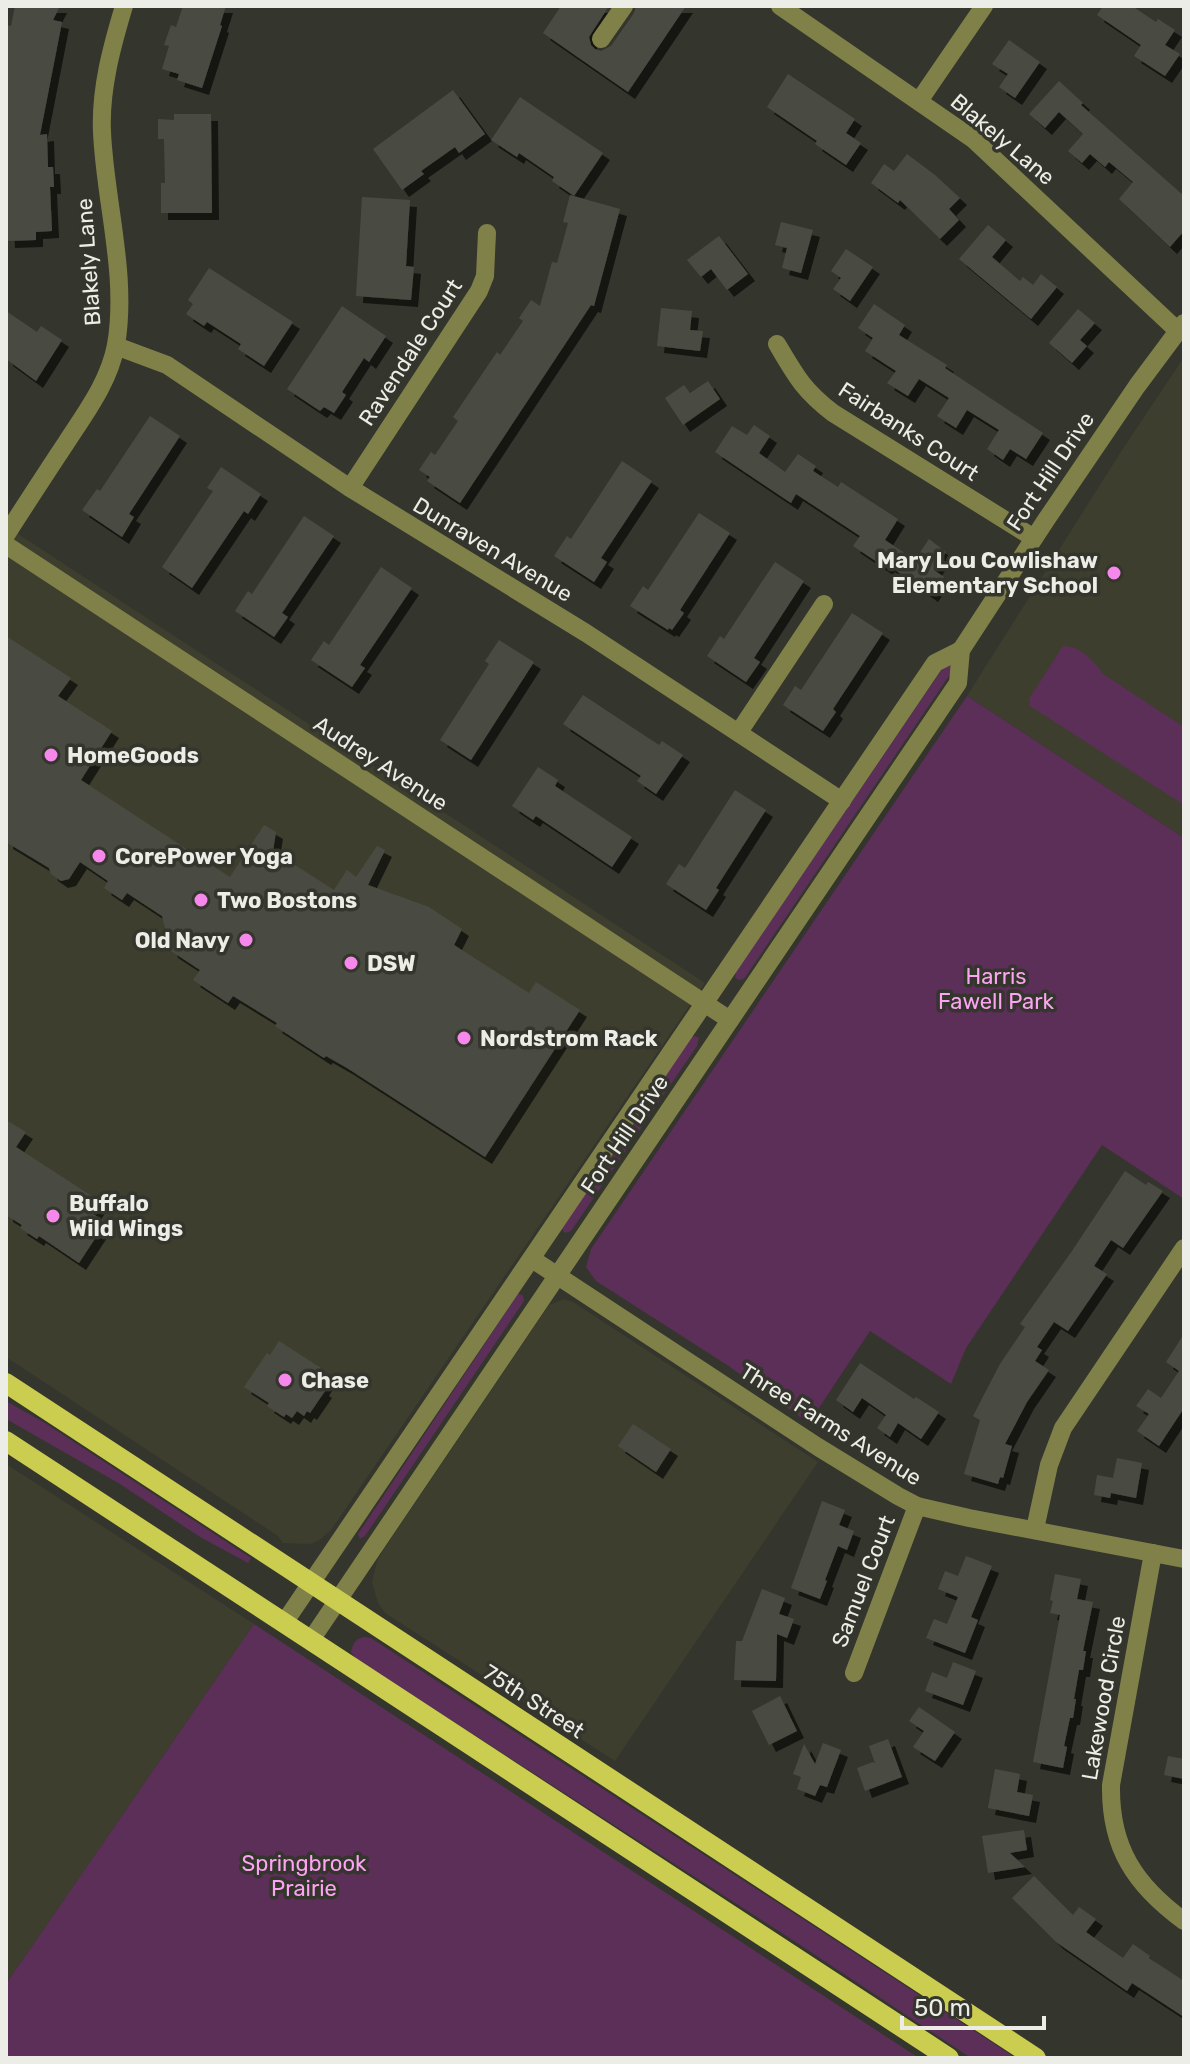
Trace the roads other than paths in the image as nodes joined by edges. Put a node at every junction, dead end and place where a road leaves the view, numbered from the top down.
1 (124, 6) edge
2 (624, 6) edge
3 (780, 6) edge
4 (984, 6) edge
5 (601, 39) dead end
6 (919, 101) junction
7 (487, 233) dead end
8 (1181, 327) edge
9 (777, 344) dead end
10 (116, 346) junction
11 (350, 488) junction
12 (6, 535) edge
13 (1034, 538) junction
14 (6, 545) edge
15 (824, 604) dead end
16 (961, 650) junction
17 (739, 732) junction
18 (842, 801) junction
19 (704, 1004) junction
20 (730, 1020) junction
21 (1184, 1248) edge
22 (532, 1259) junction
23 (557, 1276) junction
24 (6, 1383) edge
25 (6, 1441) edge
26 (917, 1506) junction
27 (1035, 1529) junction
28 (1153, 1553) junction
29 (1184, 1559) edge
30 (311, 1584) junction
31 (337, 1601) junction
32 (284, 1623) junction
33 (311, 1640) junction
34 (854, 1673) dead end
35 (1184, 1921) edge
36 (949, 2058) edge
37 (1036, 2058) edge

1 - 10 street, Blakely Lane
2 - 5 street
3 - 6 street, Blakely Lane
4 - 6 street
6 - 8 street, Blakely Lane
7 - 11 street, Ravendale Court
8 - 13 street, Fort Hill Drive
9 - 13 street, Fairbanks Court
10 - 11 street, Dunraven Avenue
10 - 12 street, Blakely Lane
11 - 17 street, Dunraven Avenue
13 - 16 street, Fort Hill Drive
14 - 19 street, Audrey Avenue
15 - 17 street
16 - 18 street, Fort Hill Drive
16 - 20 street, Fort Hill Drive
17 - 18 street, Dunraven Avenue
18 - 19 street, Fort Hill Drive
19 - 20 street, Audrey Avenue
19 - 22 street, Fort Hill Drive
20 - 23 street, Fort Hill Drive
21 - 27 street
22 - 23 street, Three Farms Avenue
22 - 30 street, Fort Hill Drive
23 - 26 street, Three Farms Avenue
23 - 31 street, Fort Hill Drive
24 - 30 main road, 75th Street
25 - 32 main road
26 - 27 street, Three Farms Avenue
26 - 34 street, Samuel Court
27 - 28 street, Three Farms Avenue
28 - 29 street, Three Farms Avenue
28 - 35 street, Lakewood Circle
30 - 31 main road, 75th Street
30 - 32 street, Fort Hill Drive
31 - 33 street, Fort Hill Drive
31 - 37 main road, 75th Street
32 - 33 main road
33 - 36 main road

